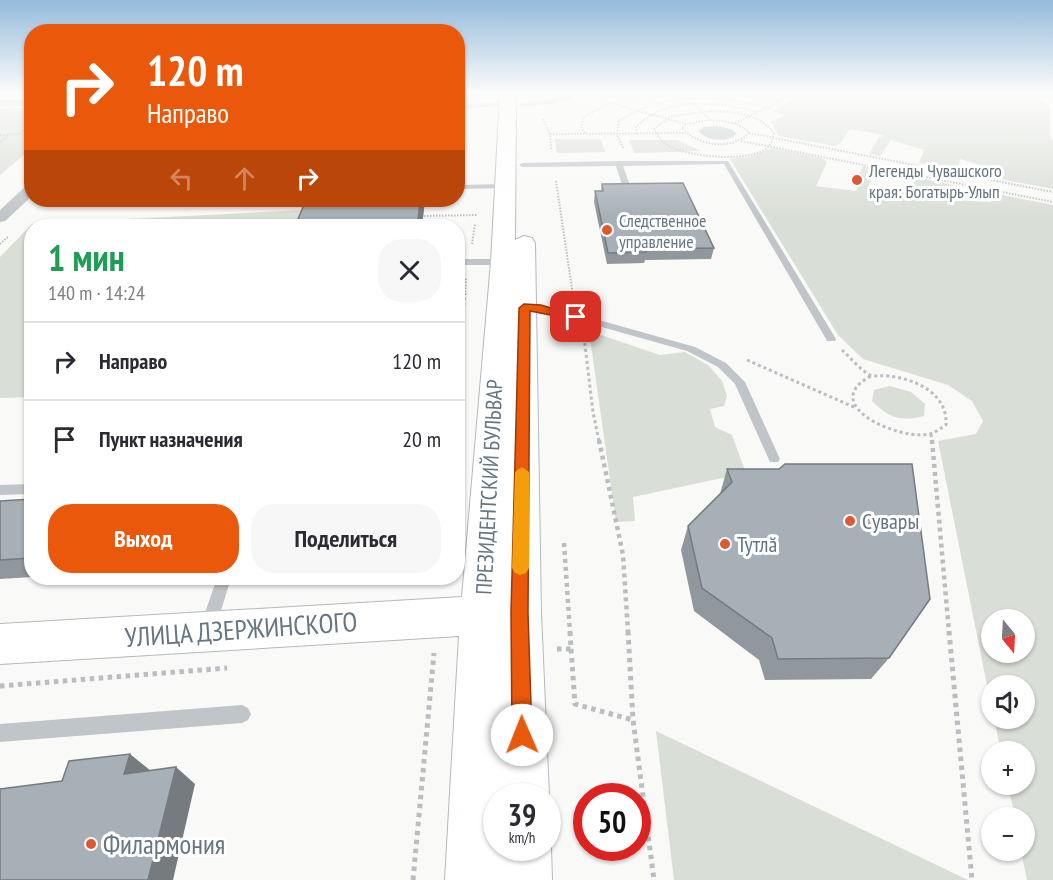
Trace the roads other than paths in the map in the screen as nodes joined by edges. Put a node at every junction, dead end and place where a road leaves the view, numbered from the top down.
1 (512, 135) edge
2 (619, 163) junction
3 (511, 172) junction
4 (465, 185) edge
5 (628, 191) edge
6 (24, 196) edge
7 (0, 218) edge
8 (465, 262) edge
9 (513, 262) junction
10 (512, 307) junction
11 (831, 339) road end
12 (774, 459) dead end
13 (24, 489) edge
14 (0, 490) edge
15 (222, 585) edge
16 (501, 614) junction
17 (207, 631) junction
18 (0, 644) edge
19 (242, 714) dead end
20 (0, 733) edge
21 (521, 783) edge
22 (524, 861) edge
23 (473, 880) edge
24 (524, 880) edge

1 - 3 main road, ПРЕЗИДЕНТСКИЙ БУЛЬВАР
2 - 3 lane
2 - 5 lane
2 - 11 lane
3 - 4 lane
3 - 9 main road, ПРЕЗИДЕНТСКИЙ БУЛЬВАР
6 - 7 street
8 - 9 lane
9 - 10 main road, ПРЕЗИДЕНТСКИЙ БУЛЬВАР
10 - 12 lane
10 - 16 main road, ПРЕЗИДЕНТСКИЙ БУЛЬВАР
10 - 16 main road, ПРЕЗИДЕНТСКИЙ БУЛЬВАР
13 - 14 lane
15 - 17 lane
16 - 17 main road, УЛИЦА ДЗЕРЖИНСКОГО
16 - 21 main road, ПРЕЗИДЕНТСКИЙ БУЛЬВАР
16 - 23 main road, ПРЕЗИДЕНТСКИЙ БУЛЬВАР
17 - 18 main road, УЛИЦА ДЗЕРЖИНСКОГО
19 - 20 lane
22 - 24 main road

